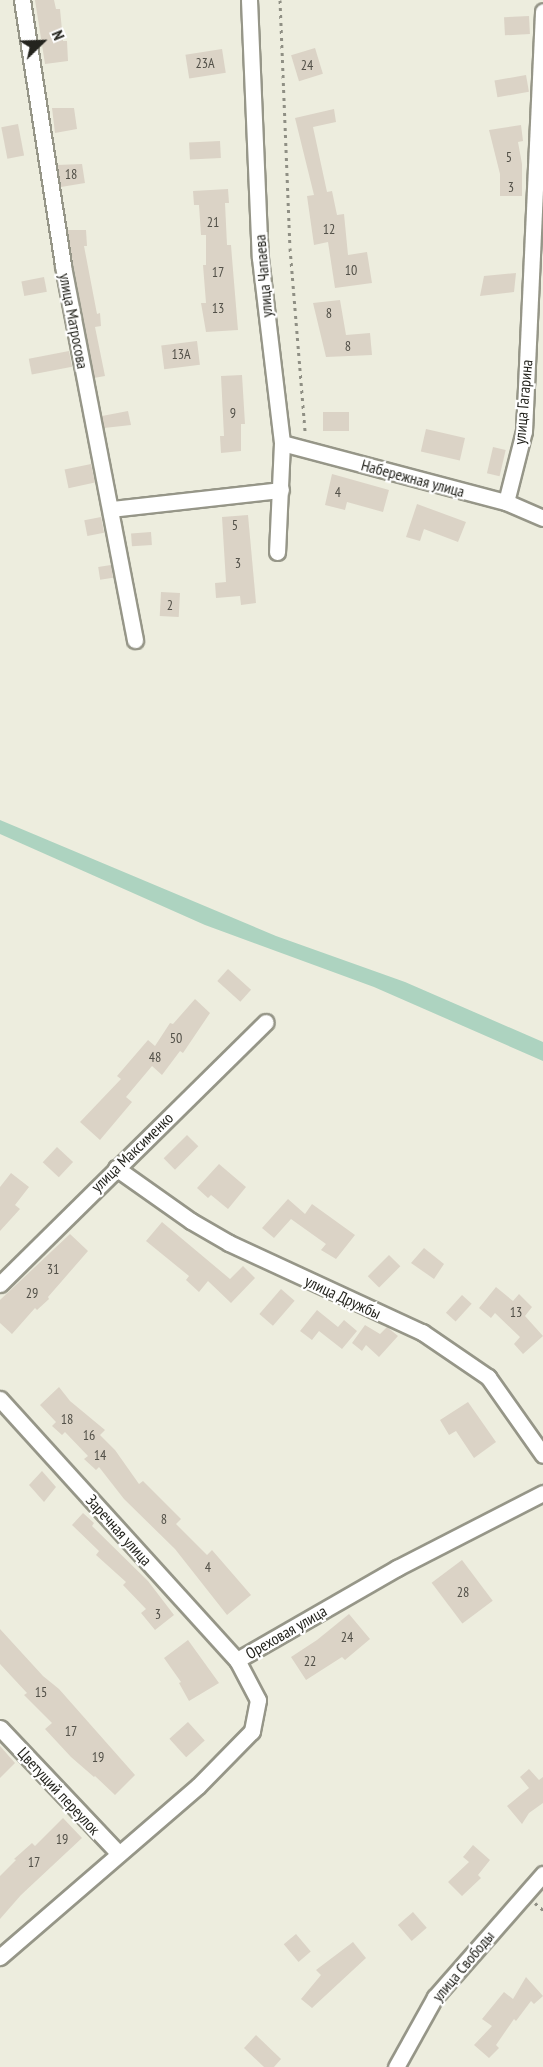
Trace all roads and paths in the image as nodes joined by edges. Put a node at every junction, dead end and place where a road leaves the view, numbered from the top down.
1 (22, 0) edge
2 (249, 0) edge
3 (280, 0) edge
4 (543, 11) edge
5 (282, 443) junction
6 (306, 450) junction
7 (281, 490) junction
8 (506, 502) junction
9 (111, 509) junction
10 (543, 518) edge
11 (277, 552) dead end
12 (135, 640) dead end
13 (266, 1022) dead end
14 (116, 1168) junction
15 (0, 1284) edge
16 (0, 1399) edge
17 (543, 1455) edge
18 (543, 1492) edge
19 (237, 1660) junction
20 (0, 1728) edge
21 (119, 1854) junction
22 (543, 1874) edge
23 (0, 1957) edge
24 (396, 2067) edge

1 - 9 street, улица Матросова
2 - 5 street, улица Чапаева
3 - 6 path
4 - 8 street, улица Гагарина
5 - 6 street, Набережная улица
5 - 7 street, улица Чапаева
6 - 8 street, Набережная улица
7 - 9 street
7 - 11 street, улица Чапаева
8 - 10 street, Набережная улица
9 - 12 street, улица Матросова
13 - 14 street, улица Максименко
14 - 15 street, улица Максименко
14 - 17 street, улица Дружбы
16 - 19 street, Заречная улица
18 - 19 street, Ореховая улица
19 - 21 street, Ореховая улица
20 - 21 street, Цветущий переулок
21 - 23 street, Ореховая улица
22 - 24 street, улица Свободы

